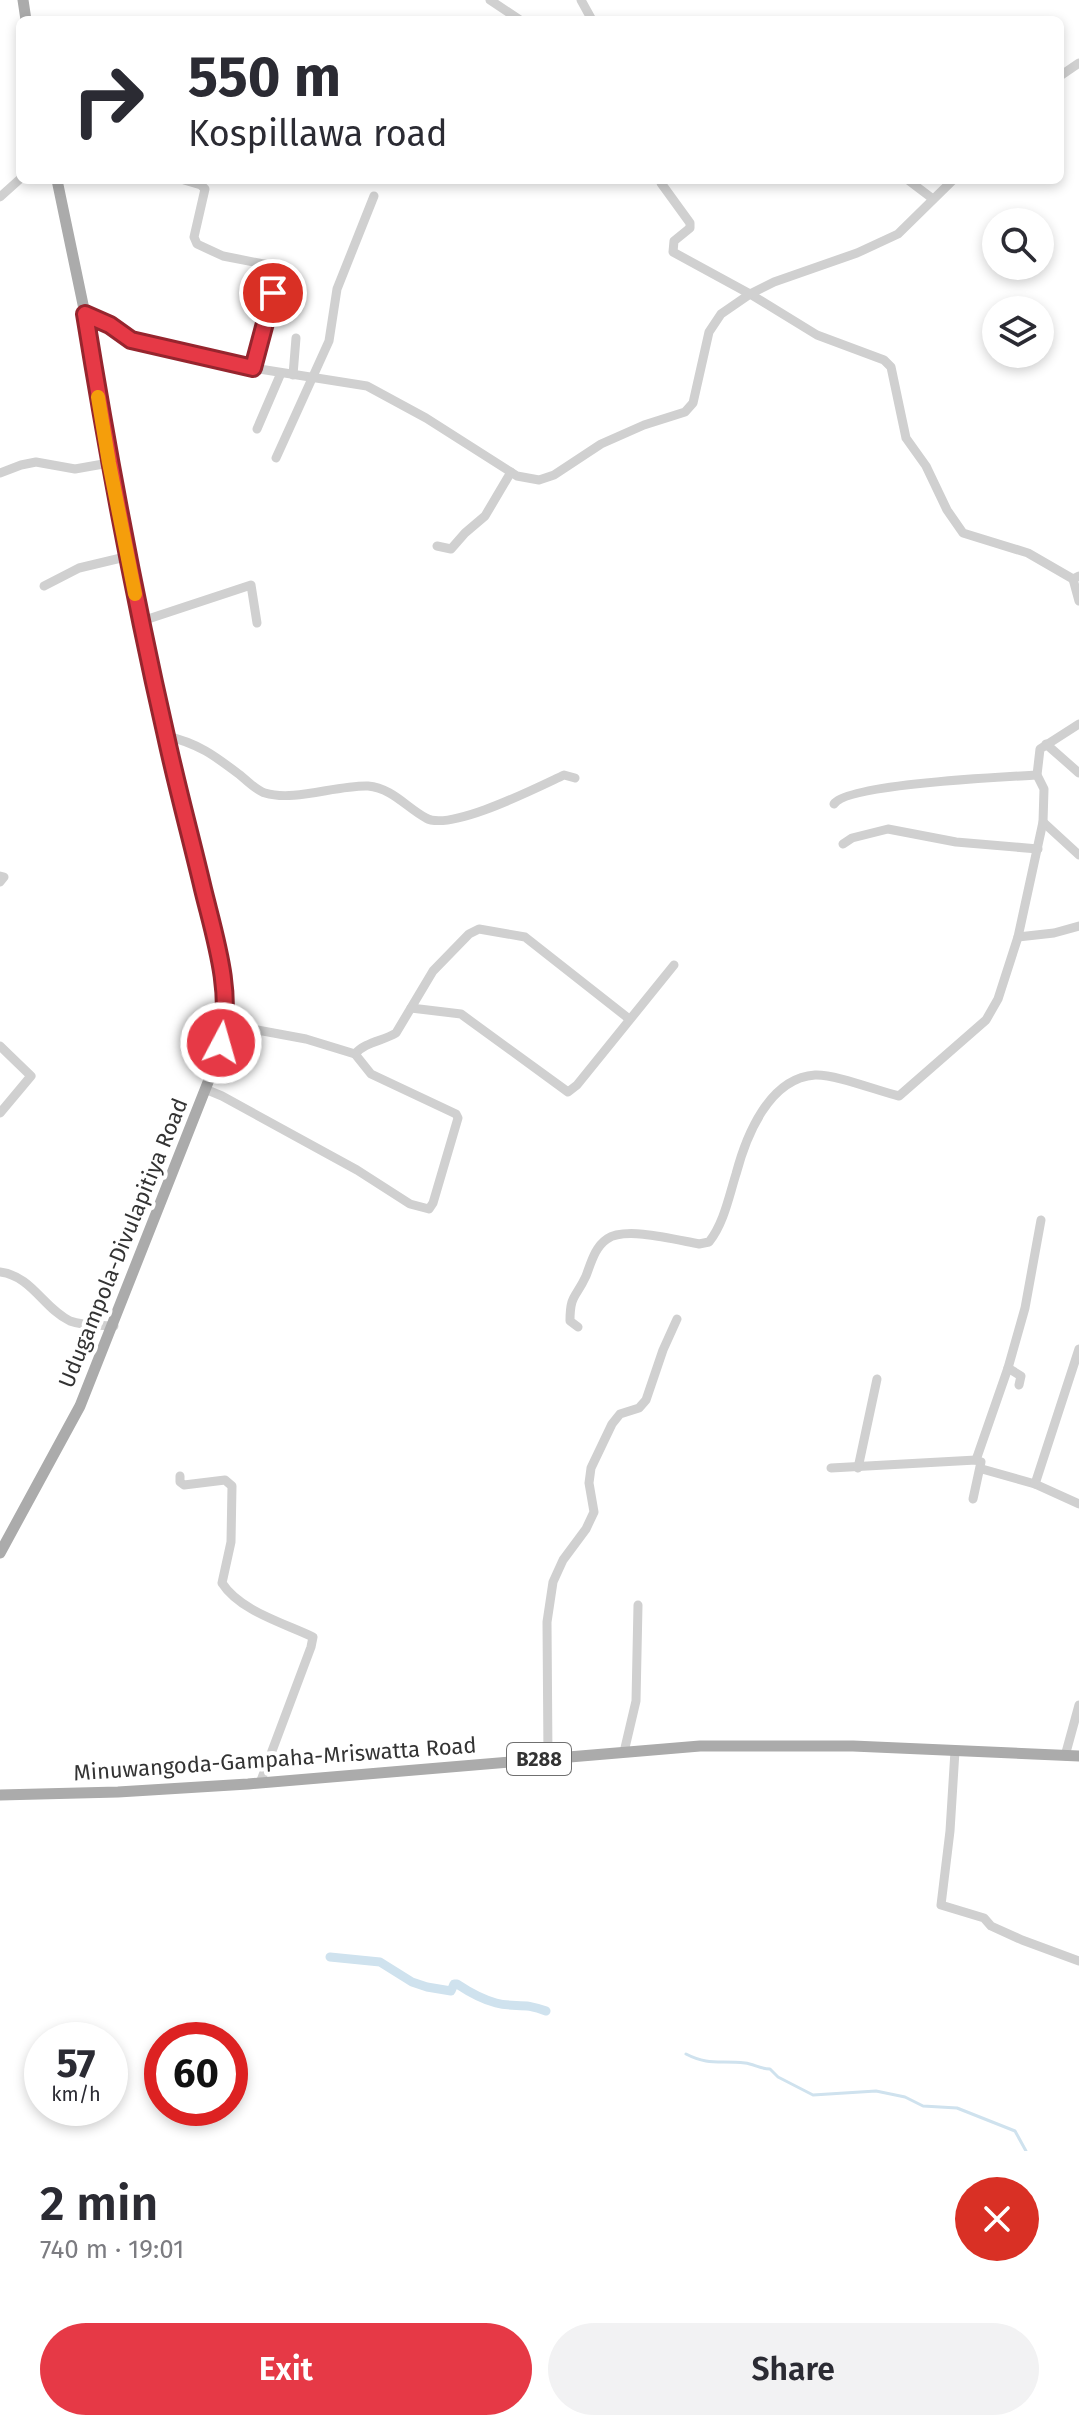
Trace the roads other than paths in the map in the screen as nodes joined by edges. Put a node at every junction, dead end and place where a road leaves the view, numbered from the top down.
1 (493, 1) edge
2 (514, 16) edge
3 (16, 183) edge
4 (63, 184) edge
5 (198, 184) edge
6 (662, 184) edge
7 (913, 184) edge
8 (949, 184) edge
9 (374, 196) dead end
10 (0, 197) edge
11 (933, 199) junction
12 (750, 294) junction
13 (85, 314) junction
14 (296, 338) dead end
15 (253, 368) junction
16 (281, 373) junction
17 (293, 375) junction
18 (313, 379) junction
19 (257, 429) dead end
20 (276, 458) dead end
21 (109, 463) junction
22 (511, 472) junction
23 (0, 473) edge
24 (437, 546) dead end
25 (127, 559) junction
26 (1076, 578) edge
27 (44, 586) dead end
28 (1079, 601) edge
29 (142, 621) junction
30 (257, 623) dead end
31 (1079, 724) edge
32 (166, 736) junction
33 (1046, 744) junction
34 (1079, 773) edge
35 (1037, 775) junction
36 (575, 778) dead end
37 (834, 804) dead end
38 (1043, 822) junction
39 (843, 844) dead end
40 (1038, 849) junction
41 (1079, 855) edge
42 (0, 876) edge
43 (0, 882) edge
44 (1079, 926) edge
45 (1018, 937) junction
46 (674, 965) dead end
47 (411, 1008) junction
48 (628, 1018) junction
49 (225, 1024) junction
50 (0, 1046) edge
51 (355, 1054) junction
52 (205, 1089) junction
53 (0, 1113) edge
54 (1041, 1220) dead end
55 (0, 1272) edge
56 (677, 1319) dead end
57 (114, 1326) junction
58 (578, 1327) dead end
59 (1079, 1349) edge
60 (1008, 1368) junction
61 (877, 1379) dead end
62 (1019, 1385) dead end
63 (979, 1465) junction
64 (831, 1468) dead end
65 (858, 1468) junction
66 (180, 1476) dead end
67 (1035, 1484) junction
68 (973, 1499) dead end
69 (1079, 1504) edge
70 (0, 1553) edge
71 (638, 1605) dead end
72 (1079, 1705) edge
73 (955, 1751) junction
74 (624, 1752) junction
75 (1065, 1756) junction
76 (1079, 1756) edge
77 (548, 1758) junction
78 (260, 1783) junction
79 (0, 1795) edge
80 (1079, 1961) edge

1 - 2 street
3 - 10 street
4 - 13 main road, Udugampola-Divulapitiya Road
5 - 15 street
6 - 12 street
7 - 11 street
8 - 11 street
9 - 18 street
11 - 12 street
12 - 22 street
12 - 26 street
13 - 15 street
13 - 21 main road, Udugampola-Divulapitiya Road
14 - 17 street
15 - 16 street
16 - 17 street
16 - 19 street
17 - 18 street
18 - 20 street
18 - 22 street
21 - 23 street
21 - 25 main road, Udugampola-Divulapitiya Road
22 - 24 street
25 - 27 street
25 - 29 main road, Udugampola-Divulapitiya Road
26 - 28 street
29 - 30 street
29 - 32 main road, Udugampola-Divulapitiya Road
31 - 33 street
32 - 36 street
32 - 49 main road, Udugampola-Divulapitiya Road
33 - 34 street
33 - 35 street
35 - 37 street
35 - 38 street
38 - 40 street
38 - 41 street
39 - 40 street
40 - 45 street
42 - 43 street
44 - 45 street
45 - 58 street
46 - 48 street
47 - 48 street
47 - 48 street
47 - 51 street
49 - 51 street
49 - 52 main road, Udugampola-Divulapitiya Road
50 - 53 street
51 - 52 street
52 - 57 main road, Udugampola-Divulapitiya Road
54 - 60 street
55 - 57 street
56 - 77 street
57 - 70 main road, Udugampola-Divulapitiya Road
59 - 67 street
60 - 62 street
60 - 63 street
61 - 65 street
63 - 65 street
63 - 67 street
63 - 68 street
64 - 65 street
66 - 78 street
67 - 69 street
71 - 74 street
72 - 75 street
73 - 74 main road, Minuwangoda-Gampaha-Mriswatta Road / B288
73 - 75 main road, Minuwangoda-Gampaha-Mriswatta Road / B288
73 - 80 street
74 - 77 main road, Minuwangoda-Gampaha-Mriswatta Road / B288
75 - 76 main road, Minuwangoda-Gampaha-Mriswatta Road / B288
77 - 78 main road, Minuwangoda-Gampaha-Mriswatta Road / B288
78 - 79 main road, Minuwangoda-Gampaha-Mriswatta Road / B288

